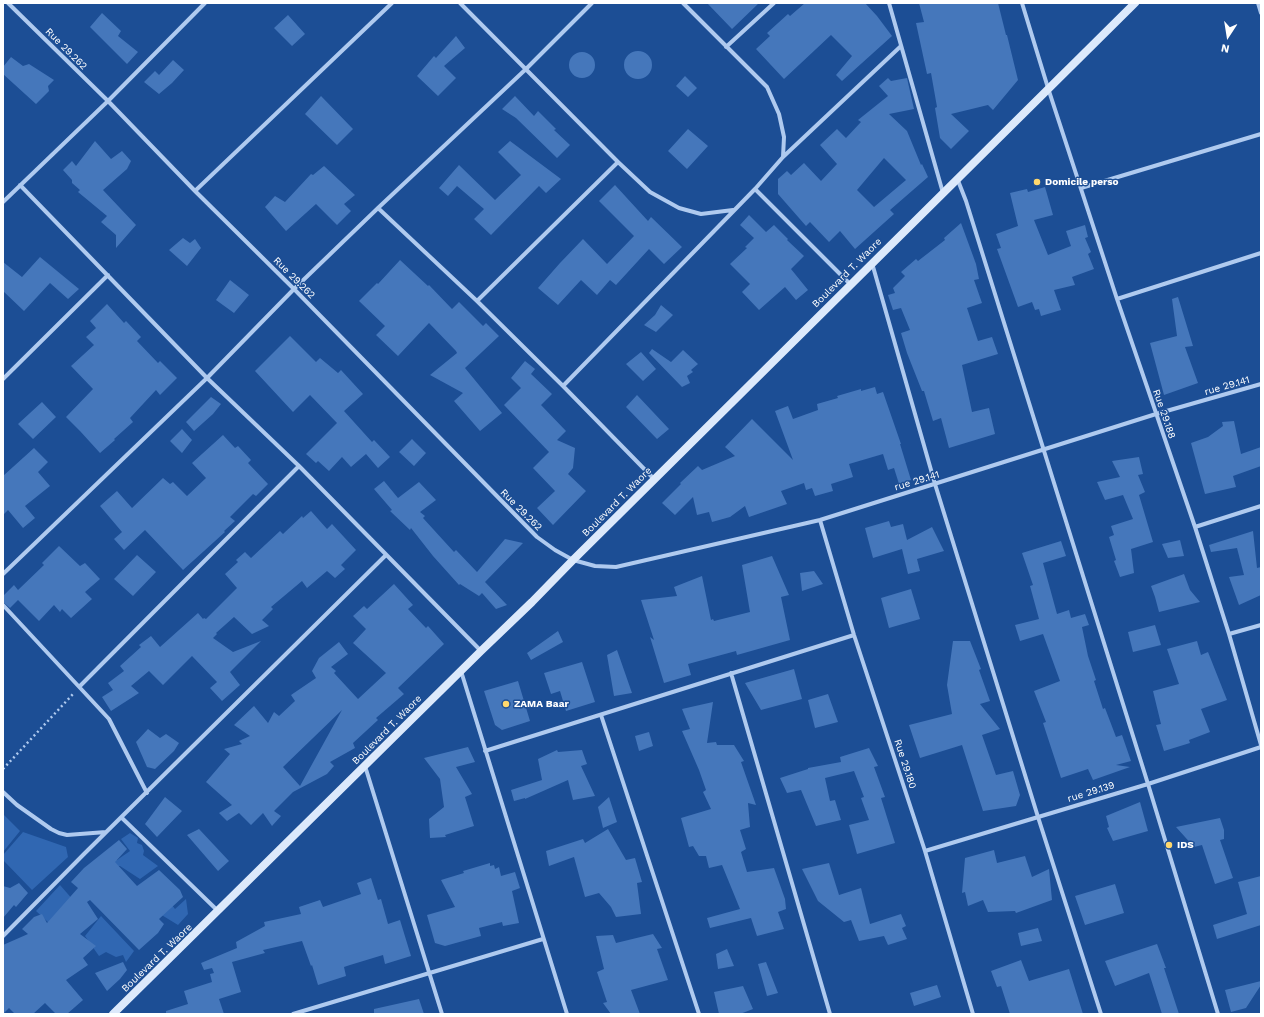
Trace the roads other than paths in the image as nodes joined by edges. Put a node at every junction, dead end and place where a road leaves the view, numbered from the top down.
1 (8, 3) edge
2 (205, 3) edge
3 (392, 3) edge
4 (460, 3) edge
5 (592, 3) edge
6 (683, 3) edge
7 (774, 3) edge
8 (889, 3) edge
9 (1022, 3) edge
10 (1135, 3) edge
11 (1258, 3) edge
12 (1261, 14) edge
13 (901, 46) junction
14 (726, 47) junction
15 (526, 70) junction
16 (1048, 88) junction
17 (108, 101) junction
18 (1261, 134) edge
19 (783, 158) junction
20 (618, 162) junction
21 (957, 178) junction
22 (20, 185) junction
23 (1080, 188) junction
24 (755, 189) junction
25 (195, 191) junction
26 (943, 193) junction
27 (3, 202) edge
28 (378, 208) junction
29 (734, 210) junction
30 (1261, 253) edge
31 (872, 263) junction
32 (108, 275) junction
33 (850, 284) junction
34 (294, 289) junction
35 (1117, 299) junction
36 (477, 301) junction
37 (207, 378) junction
38 (3, 379) edge
39 (1261, 384) edge
40 (564, 386) junction
41 (1156, 414) junction
42 (1043, 450) junction
43 (299, 466) junction
44 (654, 480) junction
45 (935, 484) junction
46 (1261, 506) edge
47 (820, 520) junction
48 (1195, 527) junction
49 (386, 555) junction
50 (573, 560) junction
51 (3, 574) edge
52 (3, 605) edge
53 (1261, 624) edge
54 (1229, 634) junction
55 (854, 635) junction
56 (481, 651) junction
57 (461, 670) junction
58 (732, 673) junction
59 (80, 686) junction
60 (601, 715) junction
61 (1261, 746) edge
62 (486, 751) junction
63 (365, 765) junction
64 (1148, 784) junction
65 (3, 792) edge
66 (147, 793) junction
67 (1038, 817) junction
68 (122, 818) junction
69 (107, 832) junction
70 (925, 851) junction
71 (218, 911) junction
72 (3, 936) edge
73 (543, 939) junction
74 (429, 974) junction
75 (312, 1008) junction
76 (113, 1014) edge
77 (293, 1014) edge
78 (314, 1014) edge
79 (442, 1014) edge
80 (567, 1014) edge
81 (699, 1014) edge
82 (830, 1014) edge
83 (973, 1014) edge
84 (1101, 1014) edge
85 (1218, 1014) edge

1 - 17 street, Rue 29.262
2 - 17 street
3 - 25 street
4 - 15 street
5 - 15 street
6 - 14 street
7 - 14 street
8 - 13 street
9 - 16 street, Rue 29.188
10 - 16 street, Boulevard T. Waore
11 - 12 street
13 - 19 street
13 - 26 street
14 - 19 street
15 - 20 street
15 - 28 street
16 - 21 street, Boulevard T. Waore
16 - 23 street, Rue 29.188
17 - 22 street
17 - 25 street, Rue 29.262
18 - 23 street
19 - 24 street
20 - 29 street
20 - 36 street
21 - 26 street, Boulevard T. Waore
21 - 42 street
22 - 27 street
22 - 32 street
23 - 35 street, Rue 29.188
24 - 29 street
24 - 33 street
25 - 34 street, Rue 29.262
26 - 31 street, Boulevard T. Waore
28 - 34 street
28 - 36 street
29 - 40 street
30 - 35 street
31 - 33 street, Boulevard T. Waore
31 - 45 street
32 - 37 street
32 - 38 street
33 - 44 street, Boulevard T. Waore
34 - 37 street
34 - 50 street, Rue 29.262
35 - 41 street, Rue 29.188
36 - 40 street
37 - 43 street
37 - 51 street
39 - 41 street, rue 29.141
40 - 44 street
41 - 42 street, rue 29.141
41 - 48 street, Rue 29.188
42 - 45 street, rue 29.141
42 - 64 street
43 - 49 street
43 - 59 street
44 - 50 street, Boulevard T. Waore
45 - 47 street, rue 29.141
45 - 67 street
46 - 48 street
47 - 50 street, rue 29.141
47 - 55 street, Rue 29.180
48 - 54 street, Rue 29.188
49 - 56 street
49 - 66 street
50 - 56 street, Boulevard T. Waore
52 - 59 street
53 - 54 street
54 - 61 street, Rue 29.188
55 - 58 street
55 - 70 street, Rue 29.180
56 - 57 street, Boulevard T. Waore
57 - 62 street
57 - 63 street, Boulevard T. Waore
58 - 60 street
58 - 82 street
59 - 66 street
60 - 62 street
60 - 81 street
61 - 64 street, rue 29.139
62 - 73 street
63 - 71 street, Boulevard T. Waore
63 - 74 street
64 - 67 street, rue 29.139
64 - 85 street
65 - 69 street
66 - 68 street
67 - 70 street, rue 29.139
67 - 84 street
68 - 69 street
68 - 71 street
69 - 72 street
70 - 83 street, Rue 29.180
71 - 76 street, Boulevard T. Waore
73 - 74 street
73 - 80 street
74 - 75 street
74 - 79 street
75 - 77 street
75 - 78 street

